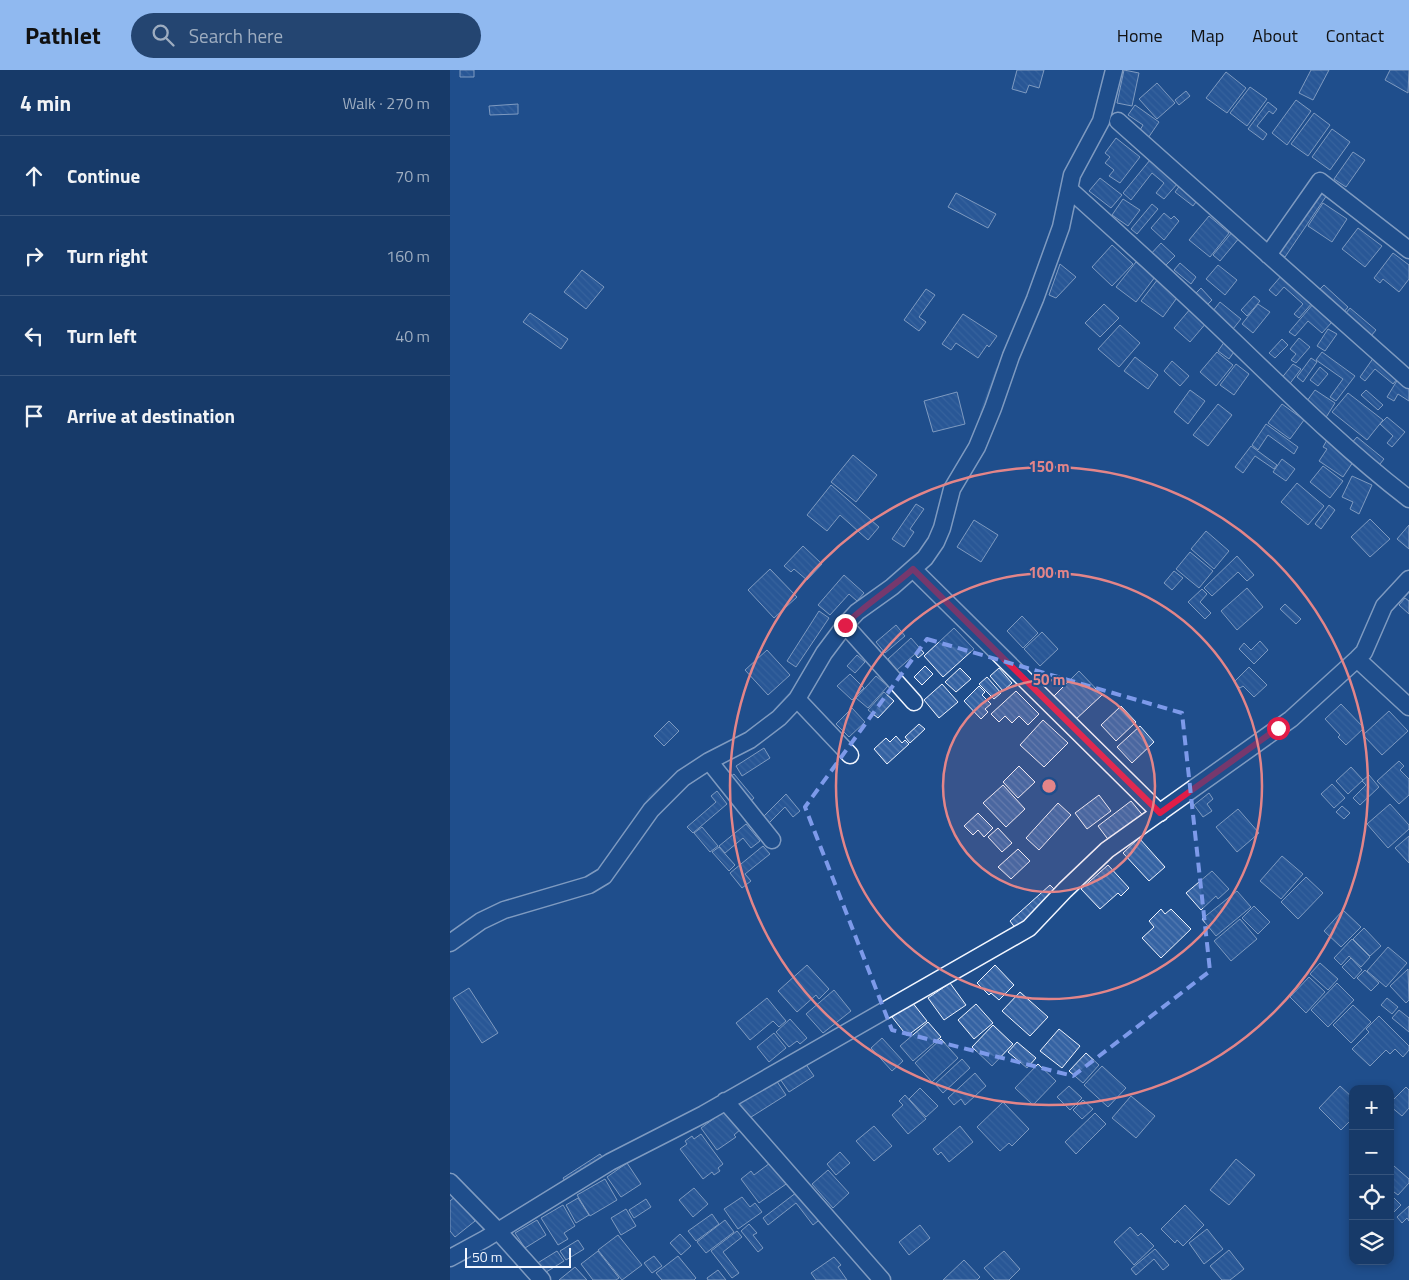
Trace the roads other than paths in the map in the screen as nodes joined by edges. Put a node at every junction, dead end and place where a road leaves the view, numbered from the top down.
1 (1114, 70) edge
2 (1118, 122) dead end
3 (1069, 189) junction
4 (1409, 250) edge
5 (1268, 255) junction
6 (1409, 380) edge
7 (1409, 498) edge
8 (913, 569) junction
9 (1409, 579) edge
10 (845, 625) junction
11 (1357, 659) junction
12 (797, 699) junction
13 (914, 702) dead end
14 (1409, 707) edge
15 (850, 755) dead end
16 (709, 761) junction
17 (1160, 813) junction
18 (772, 840) dead end
19 (450, 943) edge
20 (725, 1101) junction
21 (450, 1182) edge
22 (498, 1230) junction
23 (450, 1258) edge
24 (542, 1280) edge
25 (882, 1280) edge

1 - 3 street
2 - 5 street
3 - 7 street
3 - 8 street
4 - 5 street
5 - 6 street
8 - 10 street
8 - 17 street
9 - 11 street
10 - 12 street
10 - 13 street
11 - 14 street
11 - 17 street
12 - 15 street
12 - 16 street
16 - 18 street
16 - 19 street
17 - 20 street
20 - 22 street
20 - 25 street
21 - 22 street
22 - 23 street
22 - 24 street

